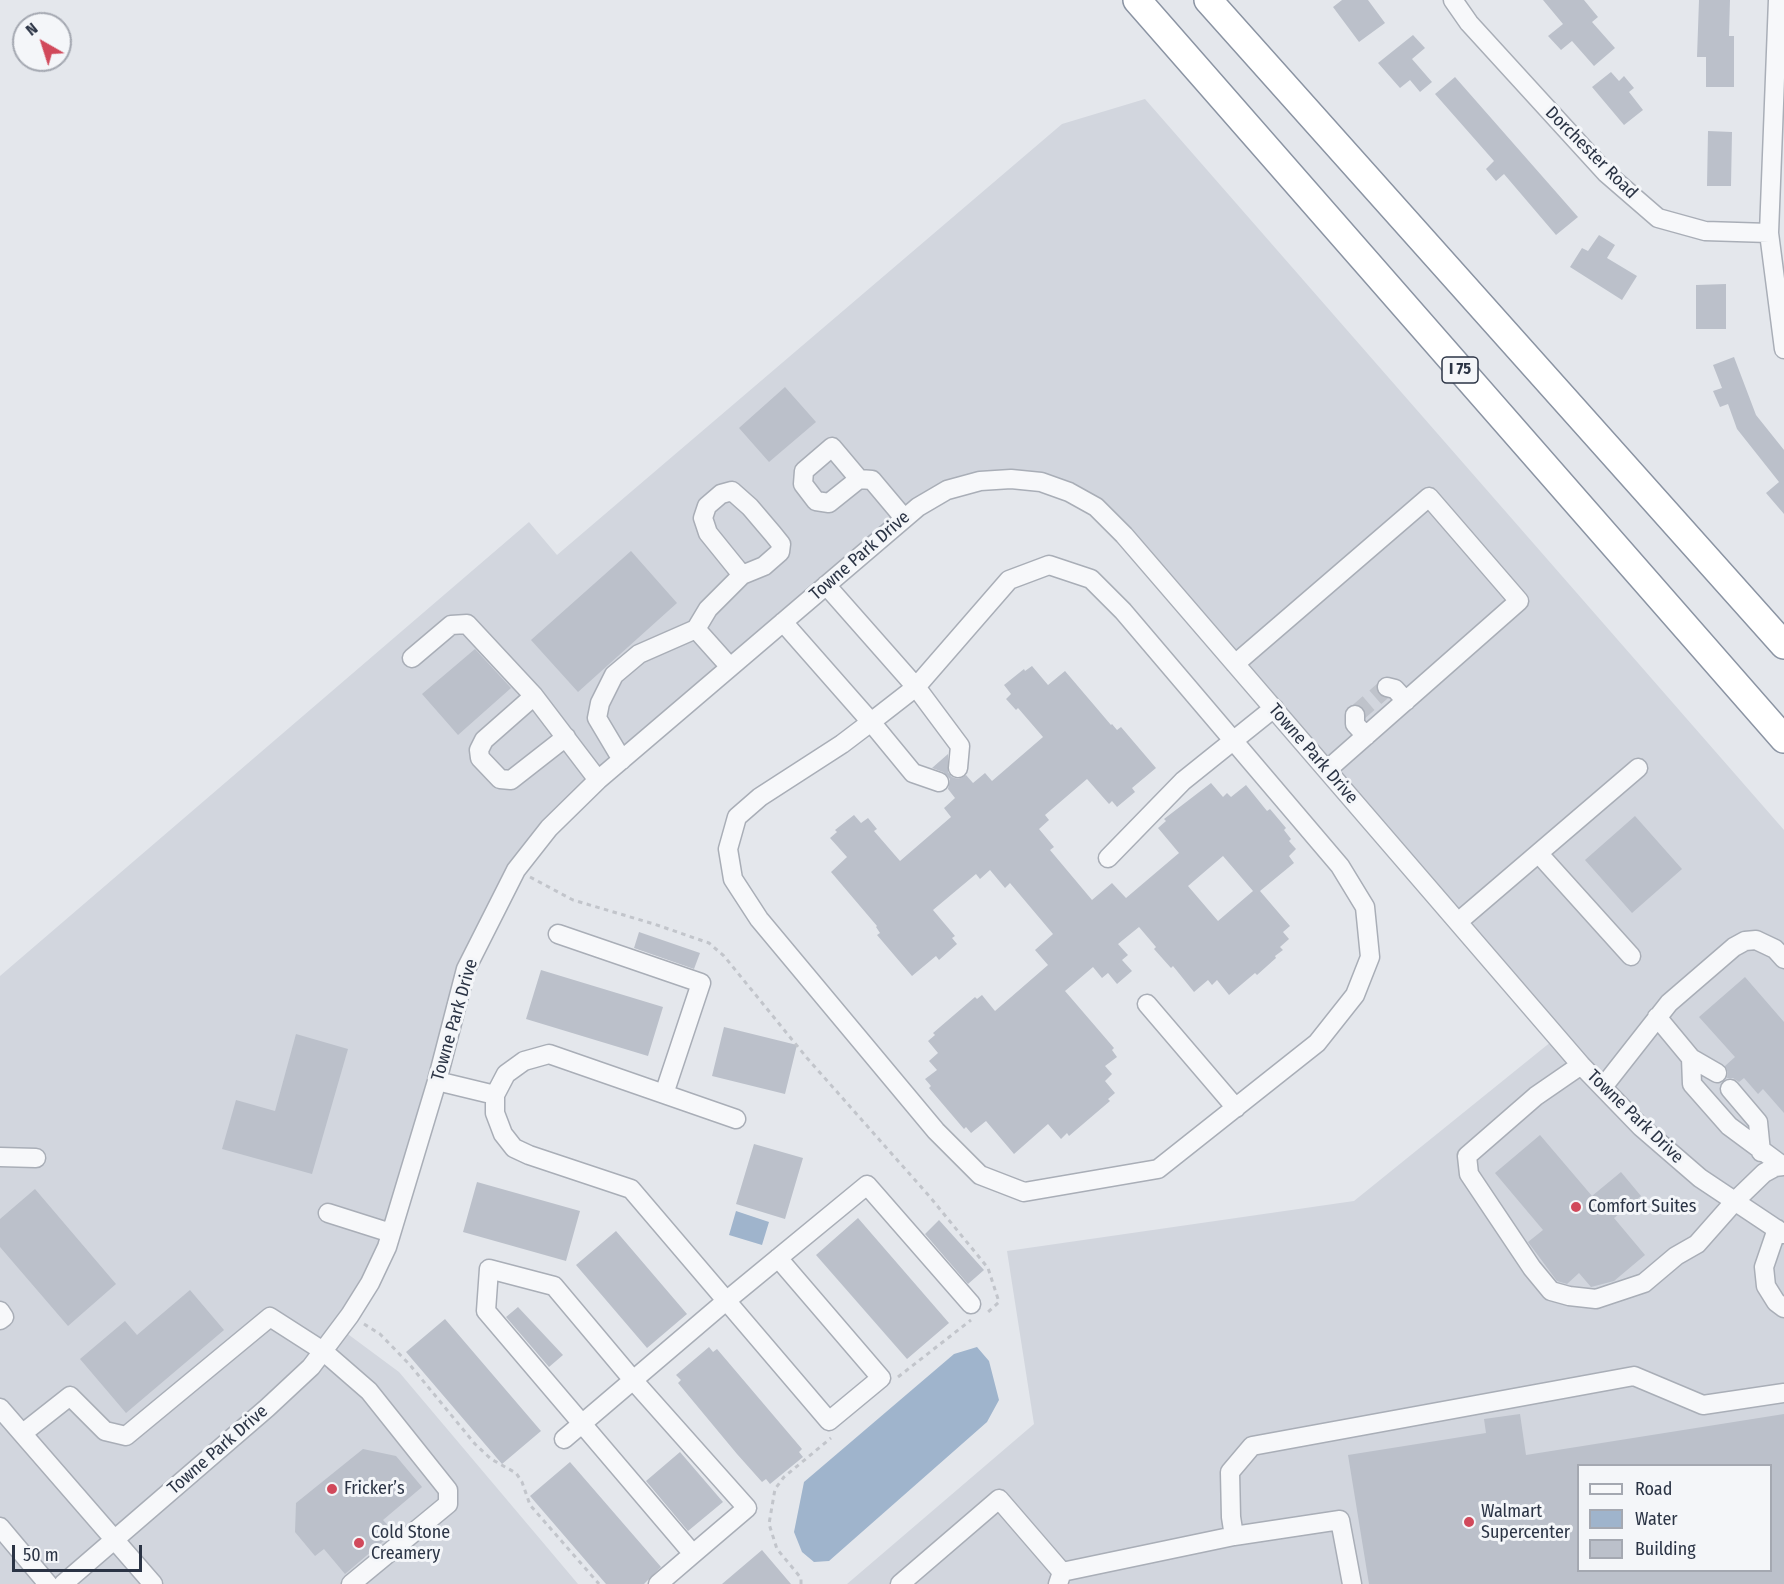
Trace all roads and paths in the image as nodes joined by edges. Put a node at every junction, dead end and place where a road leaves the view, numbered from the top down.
1 (1137, 0) edge
2 (1208, 0) edge
3 (1453, 0) edge
4 (1779, 0) edge
5 (1784, 1) edge
6 (1769, 233) junction
7 (1784, 350) edge
8 (859, 478) dead end
9 (904, 518) junction
10 (742, 575) junction
11 (826, 585) junction
12 (783, 622) junction
13 (696, 628) junction
14 (1784, 645) edge
15 (412, 658) dead end
16 (1235, 664) junction
17 (730, 667) junction
18 (916, 687) junction
19 (1387, 687) dead end
20 (534, 696) junction
21 (1406, 701) junction
22 (1274, 708) junction
23 (1355, 715) dead end
24 (871, 722) junction
25 (1366, 736) junction
26 (566, 737) junction
27 (1784, 739) edge
28 (1234, 742) junction
29 (622, 760) junction
30 (958, 768) dead end
31 (1638, 768) dead end
32 (1327, 770) junction
33 (598, 780) junction
34 (939, 782) dead end
35 (1539, 854) junction
36 (1108, 858) dead end
37 (516, 870) junction
38 (1458, 922) junction
39 (558, 934) dead end
40 (1631, 956) dead end
41 (1784, 959) edge
42 (1147, 1004) dead end
43 (1657, 1017) junction
44 (1691, 1058) junction
45 (1581, 1065) junction
46 (1717, 1073) dead end
47 (438, 1081) junction
48 (1603, 1087) junction
49 (1730, 1089) dead end
50 (664, 1094) junction
51 (495, 1095) junction
52 (1236, 1108) junction
53 (736, 1119) dead end
54 (1761, 1152) junction
55 (0, 1157) edge
56 (36, 1158) dead end
57 (1783, 1166) edge
58 (1735, 1201) junction
59 (328, 1213) dead end
60 (1780, 1232) edge
61 (391, 1233) junction
62 (778, 1258) junction
63 (726, 1300) junction
64 (1784, 1308) edge
65 (0, 1311) edge
66 (976, 1311) junction
67 (350, 1315) junction
68 (0, 1320) edge
69 (323, 1351) junction
70 (898, 1377) dead end
71 (633, 1380) junction
72 (1784, 1393) edge
73 (0, 1408) edge
74 (582, 1424) junction
75 (22, 1433) junction
76 (834, 1436) dead end
77 (564, 1439) dead end
78 (0, 1527) edge
79 (1234, 1536) junction
80 (116, 1539) junction
81 (693, 1554) junction
82 (1060, 1578) edge
83 (48, 1584) edge
84 (63, 1584) edge
85 (153, 1584) edge
86 (351, 1584) edge
87 (599, 1584) edge
88 (658, 1584) edge
89 (801, 1584) edge
90 (900, 1584) edge
91 (1352, 1584) edge

1 - 27 highway, I 75
2 - 14 highway
3 - 6 street, Dorchester Road
4 - 5 street
4 - 6 street
6 - 7 street
8 - 9 street
9 - 11 street, Towne Park Drive
9 - 16 street, Towne Park Drive
10 - 10 street
10 - 13 street
11 - 12 street, Towne Park Drive
11 - 18 street
12 - 17 street, Towne Park Drive
12 - 24 street
13 - 17 street
13 - 29 street
15 - 20 street
16 - 21 street
16 - 22 street, Towne Park Drive
17 - 29 street, Towne Park Drive
18 - 24 street
18 - 28 street
18 - 30 street
19 - 21 street
20 - 26 street
20 - 26 street
21 - 25 street
22 - 28 street
22 - 32 street, Towne Park Drive
23 - 25 street
24 - 34 street
24 - 52 street
25 - 32 street
26 - 33 street
28 - 36 street
28 - 52 street
29 - 33 street, Towne Park Drive
31 - 35 street
32 - 38 street, Towne Park Drive
33 - 37 street, Towne Park Drive
35 - 38 street
35 - 40 street
37 - 47 street, Towne Park Drive
37 - 66 path
38 - 45 street, Towne Park Drive
39 - 50 street
41 - 43 street
42 - 52 street
43 - 44 street
43 - 48 street
44 - 46 street
44 - 54 street
45 - 48 street, Towne Park Drive
45 - 58 street
47 - 51 street
47 - 61 street, Towne Park Drive
48 - 58 street, Towne Park Drive
49 - 54 street
50 - 51 street
50 - 53 street
51 - 63 street
54 - 57 street
55 - 56 street
57 - 58 street
58 - 60 street, Towne Park Drive
59 - 61 street
60 - 64 street
61 - 67 street, Towne Park Drive
62 - 63 street
62 - 63 street
62 - 66 street
63 - 71 street
65 - 68 street
66 - 70 path
67 - 69 street, Towne Park Drive
67 - 87 path
69 - 75 street
69 - 80 street, Towne Park Drive
69 - 86 street
71 - 74 street
71 - 74 street
71 - 81 street
72 - 79 street
73 - 75 street
74 - 77 street
74 - 81 street
75 - 80 street
76 - 89 path
78 - 83 street
79 - 82 street
79 - 91 street
80 - 84 street, Towne Park Drive
80 - 85 street
81 - 88 street
82 - 90 street

